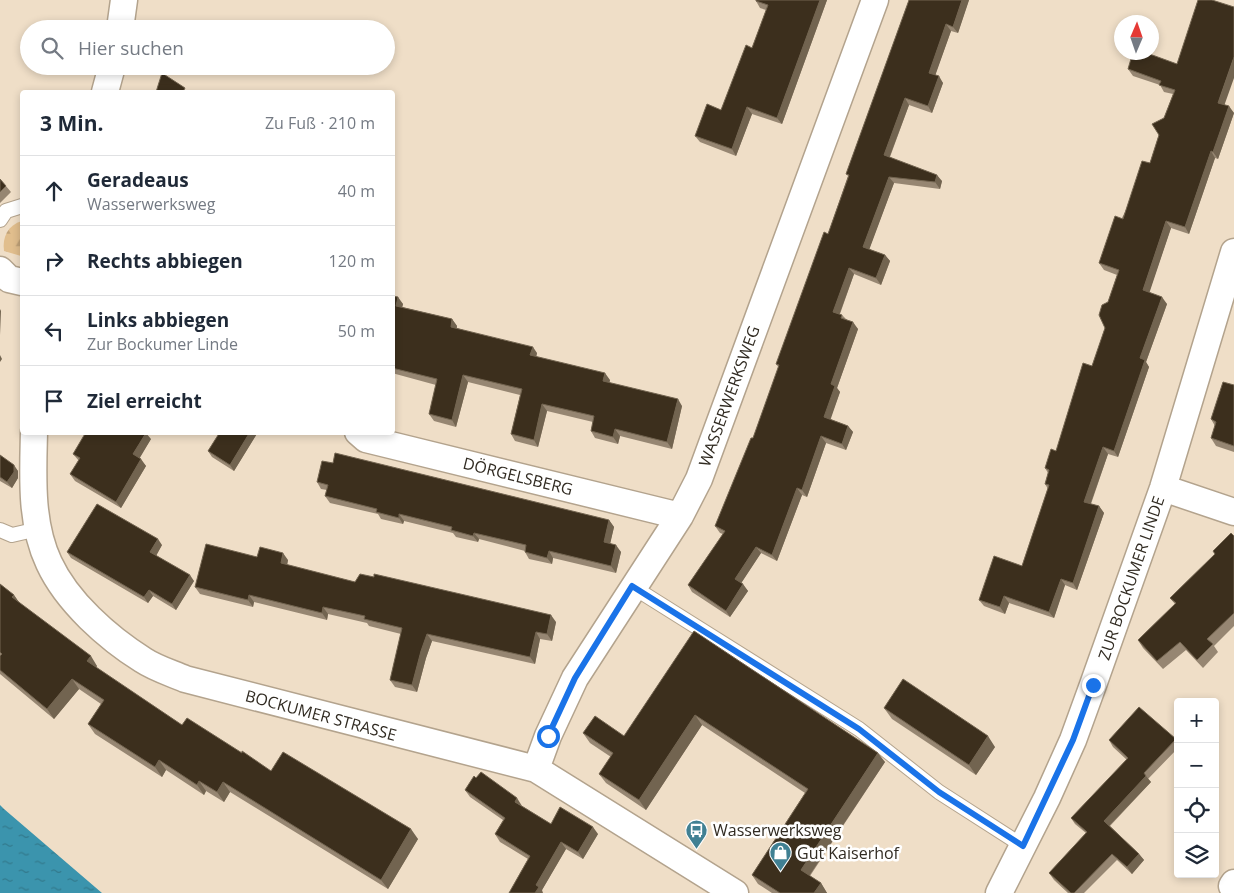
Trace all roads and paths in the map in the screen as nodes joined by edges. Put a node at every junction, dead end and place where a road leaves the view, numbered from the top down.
1 (124, 0) edge
2 (875, 0) edge
3 (121, 20) edge
4 (110, 75) edge
5 (106, 90) edge
6 (20, 207) edge
7 (0, 220) edge
8 (1234, 252) edge
9 (0, 270) edge
10 (20, 282) edge
11 (34, 435) edge
12 (361, 435) edge
13 (1163, 488) junction
14 (1234, 512) edge
15 (680, 516) junction
16 (38, 529) junction
17 (0, 530) edge
18 (632, 586) junction
19 (536, 769) junction
20 (1023, 846) junction
21 (1234, 884) edge
22 (1234, 888) edge
23 (735, 893) edge
24 (999, 893) edge

1 - 3 street
2 - 15 street, WASSERWERKSWEG
4 - 5 street
6 - 7 lane
8 - 13 street, ZUR BOCKUMER LINDE
9 - 10 street
11 - 16 street, BOCKUMER STRASSE
12 - 15 street, DÖRGELSBERG
13 - 14 street
13 - 20 street, ZUR BOCKUMER LINDE
15 - 18 street, WASSERWERKSWEG
16 - 17 lane
16 - 19 street, BOCKUMER STRASSE
18 - 19 street, WASSERWERKSWEG
18 - 20 lane
19 - 23 street, BOCKUMER STRASSE
20 - 24 street, ZUR BOCKUMER LINDE
21 - 22 street

